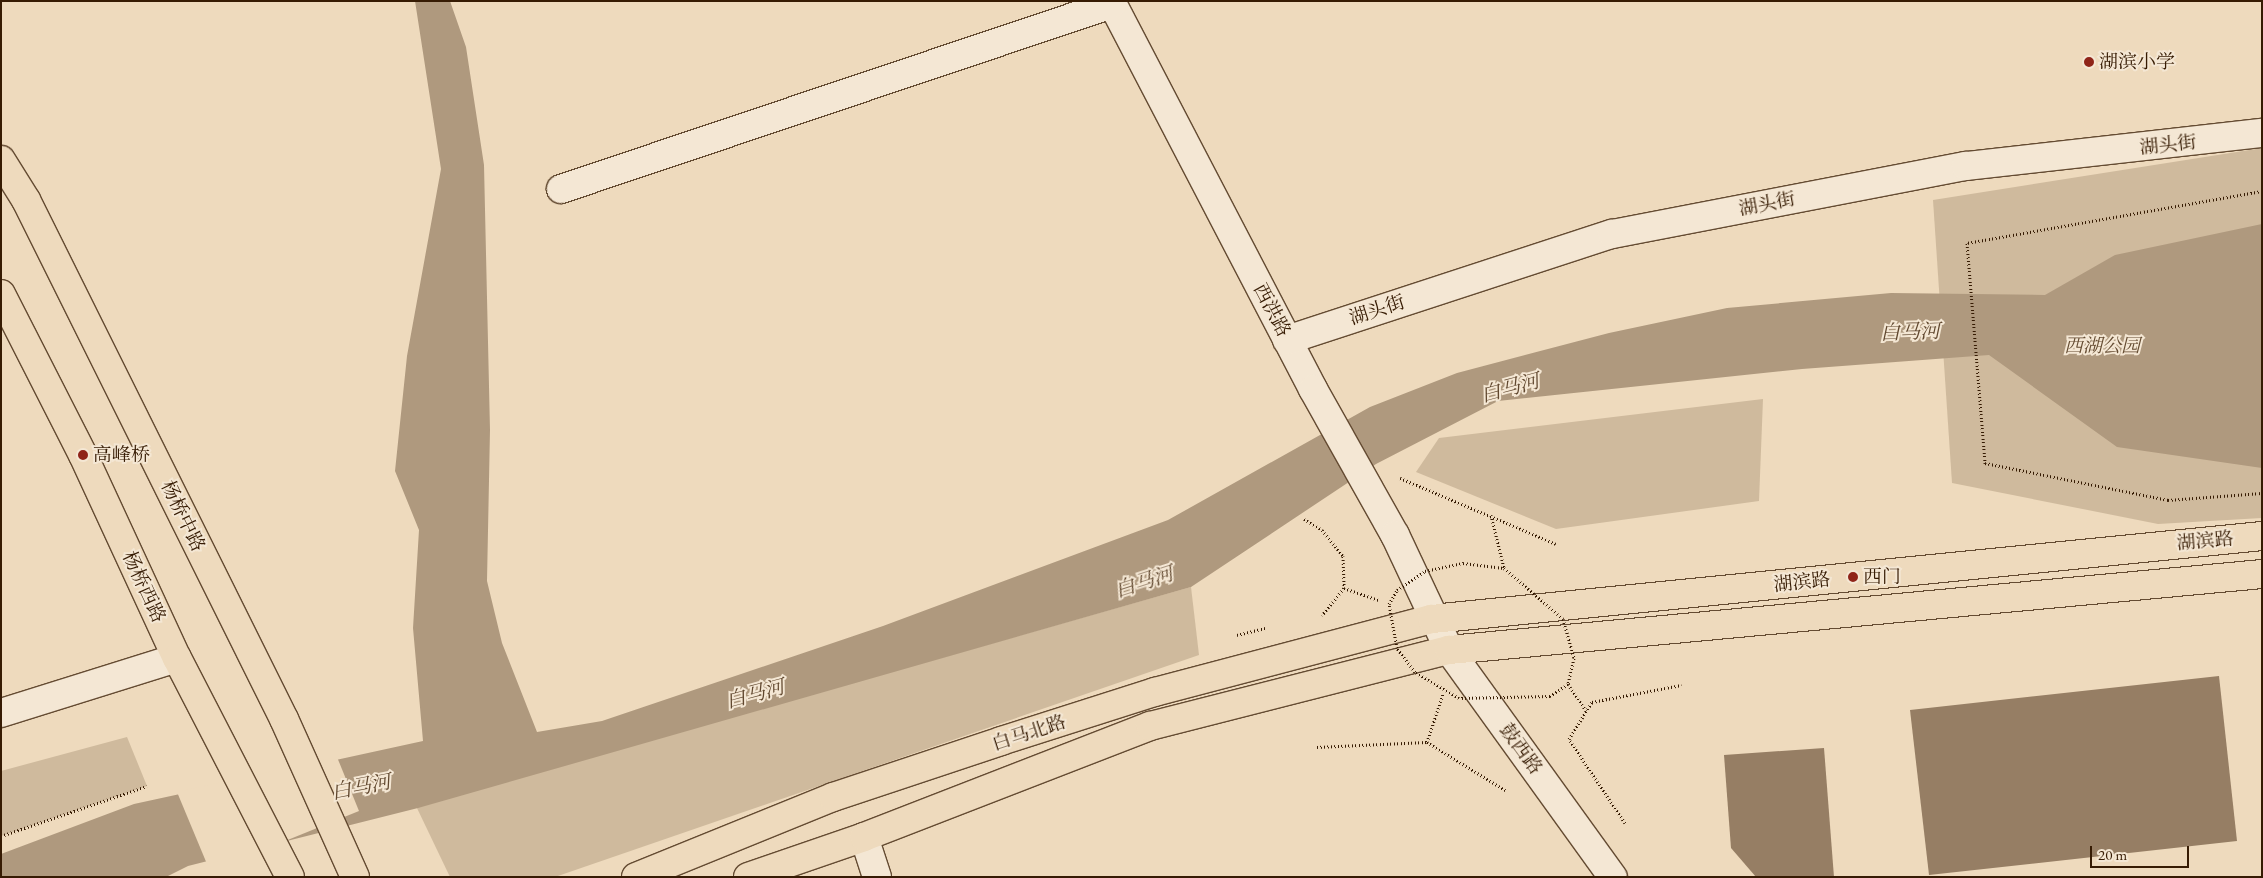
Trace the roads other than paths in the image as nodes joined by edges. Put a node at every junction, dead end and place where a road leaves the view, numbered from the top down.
1 (1112, 3) edge
2 (2262, 133) edge
3 (1, 160) edge
4 (561, 189) dead end
5 (1, 294) edge
6 (1287, 340) junction
7 (2262, 536) edge
8 (2262, 574) edge
9 (1432, 619) junction
10 (1449, 650) junction
11 (177, 658) junction
12 (1, 713) edge
13 (864, 838) junction
14 (350, 865) edge
15 (287, 869) edge
16 (636, 877) edge
17 (748, 877) edge
18 (877, 877) edge
19 (1613, 877) edge

1 - 4 street
1 - 6 street, 西洪路
2 - 6 street, 湖头街
3 - 14 main road, 杨桥中路
5 - 11 main road, 杨桥西路
6 - 9 street, 西洪路
7 - 9 main road, 湖滨路
8 - 10 main road, 湖滨路
9 - 10 street, 鼓西路
9 - 16 main road, 白马北路
10 - 13 main road, 湖滨路
10 - 19 street, 鼓西路
11 - 12 street
11 - 15 main road, 杨桥西路
13 - 17 main road, 湖滨路
13 - 18 street

